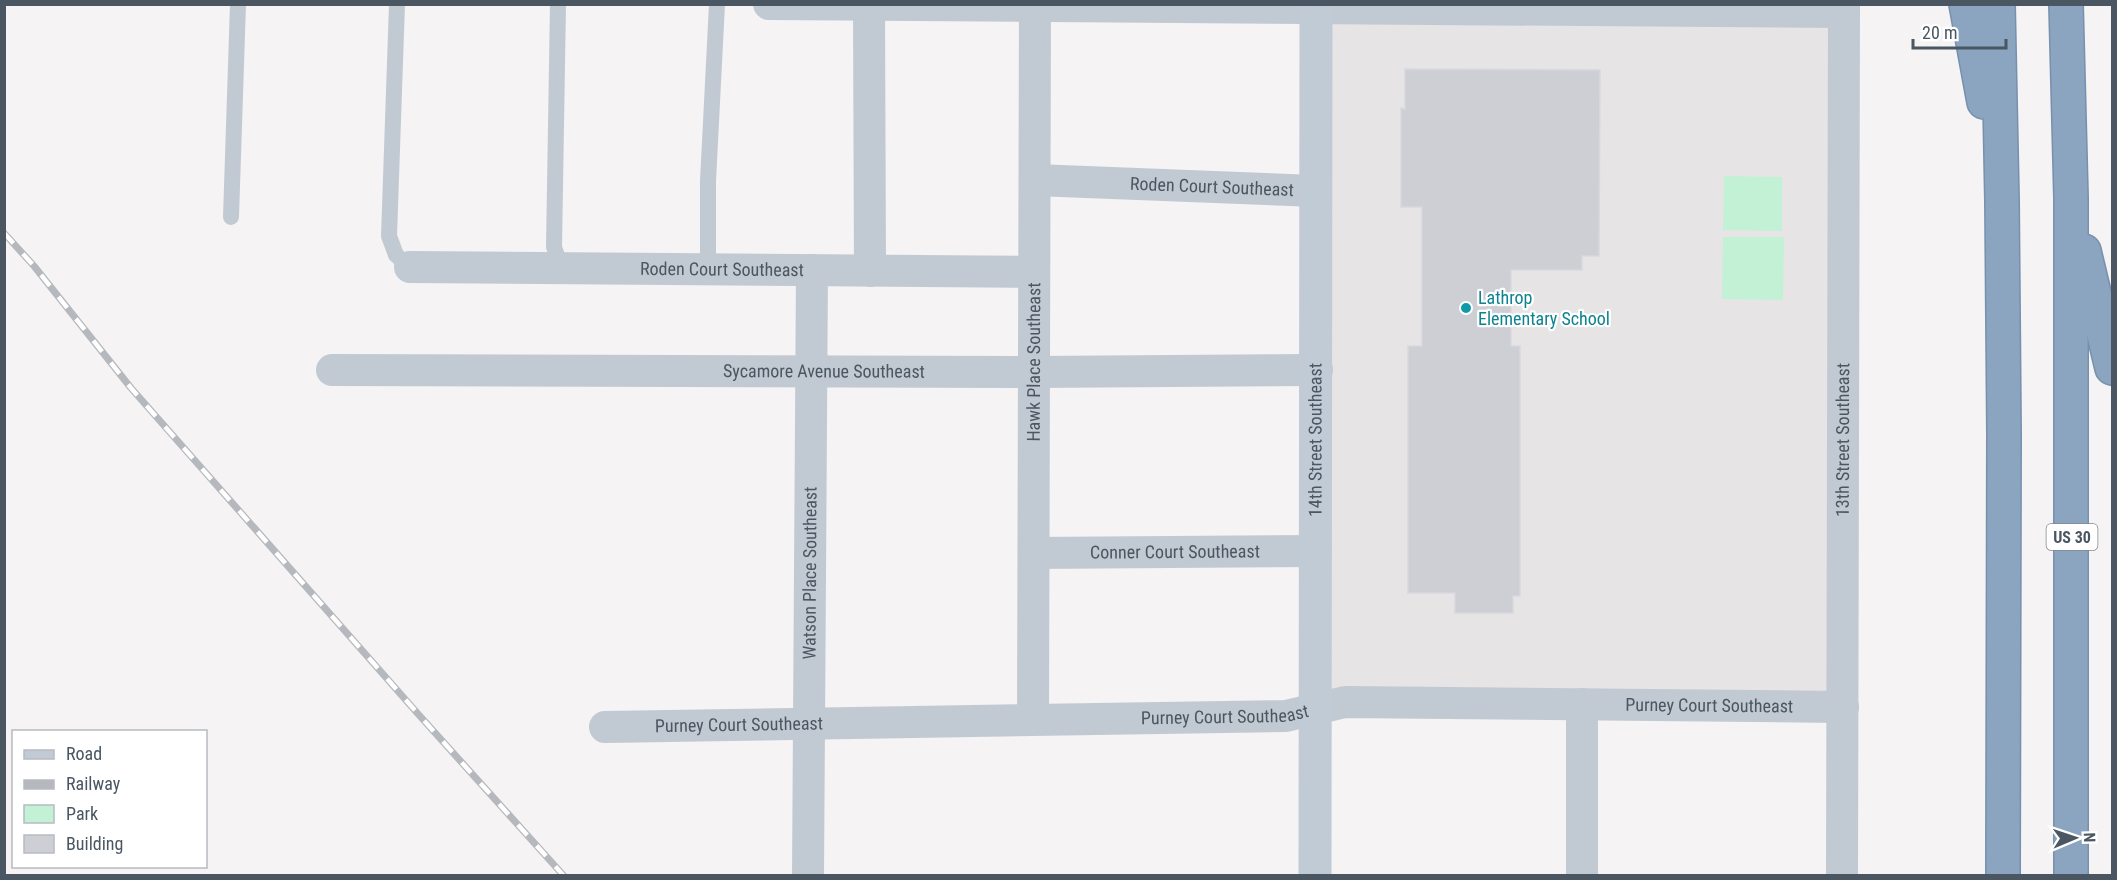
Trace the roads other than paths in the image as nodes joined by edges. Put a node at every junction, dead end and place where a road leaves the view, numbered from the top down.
1 (238, 4) edge
2 (397, 4) edge
3 (558, 4) edge
4 (717, 4) edge
5 (769, 4) edge
6 (1966, 4) edge
7 (1998, 4) edge
8 (2066, 4) edge
9 (855, 5) edge
10 (1035, 6) edge
11 (1316, 7) edge
12 (1585, 7) edge
13 (1844, 8) edge
14 (1035, 180) junction
15 (1316, 191) junction
16 (2071, 198) junction
17 (2002, 201) junction
18 (231, 218) dead end
19 (410, 267) joint
20 (567, 268) junction
21 (708, 269) junction
22 (812, 270) junction
23 (870, 271) junction
24 (1034, 272) junction
25 (2112, 368) edge
26 (332, 370) dead end
27 (1317, 370) junction
28 (812, 372) junction
29 (1034, 372) junction
30 (1316, 551) junction
31 (1034, 553) junction
32 (1582, 704) junction
33 (1843, 707) junction
34 (1316, 709) junction
35 (1033, 719) junction
36 (810, 724) junction
37 (605, 727) dead end
38 (808, 876) edge
39 (1315, 876) edge
40 (1582, 876) edge
41 (1842, 876) edge
42 (2003, 876) edge
43 (2072, 876) edge

1 - 18 lane
2 - 19 lane
3 - 20 lane
4 - 21 lane
5 - 9 street
6 - 17 highway
7 - 17 highway
8 - 16 highway, US 30
9 - 10 street
9 - 23 street
10 - 11 street
10 - 14 street, Hawk Place Southeast
11 - 12 street
11 - 15 street, 14th Street Southeast
12 - 13 street
13 - 33 street, 13th Street Southeast
14 - 15 street, Roden Court Southeast
14 - 24 street, Hawk Place Southeast
15 - 27 street, 14th Street Southeast
16 - 25 highway
16 - 43 highway, US 30
17 - 42 highway
19 - 20 street, Roden Court Southeast
20 - 21 street, Roden Court Southeast
21 - 22 street, Roden Court Southeast
22 - 23 street, Roden Court Southeast
22 - 28 street, Watson Place Southeast
23 - 24 street, Roden Court Southeast
24 - 29 street, Hawk Place Southeast
26 - 28 street, Sycamore Avenue Southeast
27 - 29 street, Sycamore Avenue Southeast
27 - 30 street, 14th Street Southeast
28 - 29 street, Sycamore Avenue Southeast
28 - 36 street, Watson Place Southeast
29 - 31 street, Hawk Place Southeast
30 - 31 street, Conner Court Southeast
30 - 34 street, 14th Street Southeast
31 - 35 street, Hawk Place Southeast
32 - 33 street, Purney Court Southeast
32 - 34 street, Purney Court Southeast
32 - 40 street
33 - 41 street, 13th Street Southeast
34 - 35 street, Purney Court Southeast
34 - 39 street, 14th Street Southeast
35 - 36 street, Purney Court Southeast
36 - 37 street, Purney Court Southeast
36 - 38 street, Watson Place Southeast

